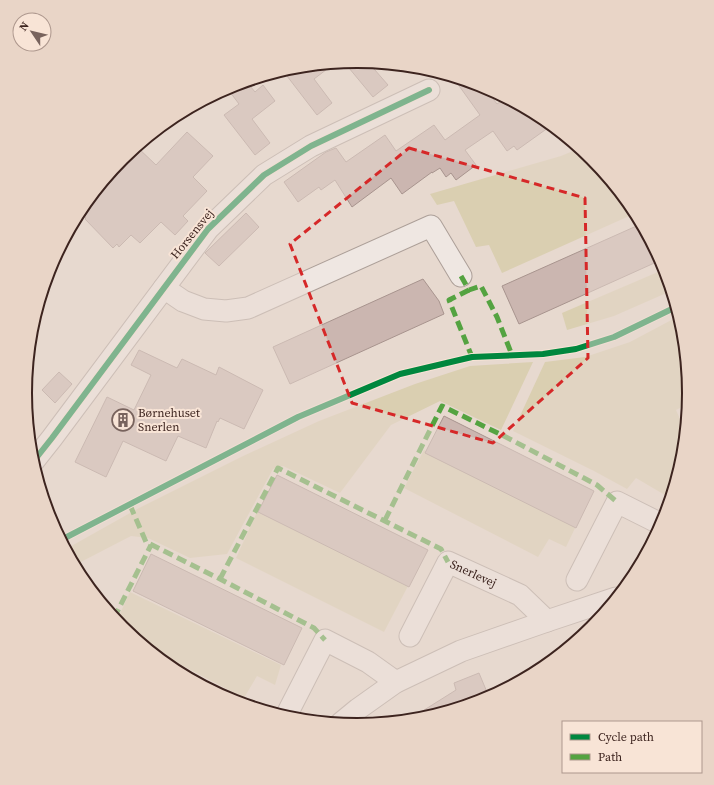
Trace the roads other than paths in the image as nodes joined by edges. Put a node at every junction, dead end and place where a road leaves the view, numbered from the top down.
1 (429, 90) dead end
2 (461, 276) dead end
3 (164, 288) junction
4 (38, 456) edge
5 (655, 521) edge
6 (577, 580) dead end
7 (606, 601) edge
8 (547, 620) junction
9 (410, 636) dead end
10 (396, 682) junction
11 (289, 710) edge
12 (347, 718) edge

1 - 3 street, Horsensvej
2 - 3 street
3 - 4 street, Horsensvej
5 - 6 street
7 - 8 street
8 - 9 street, Snerlevej
8 - 10 street
10 - 11 street
10 - 12 street

